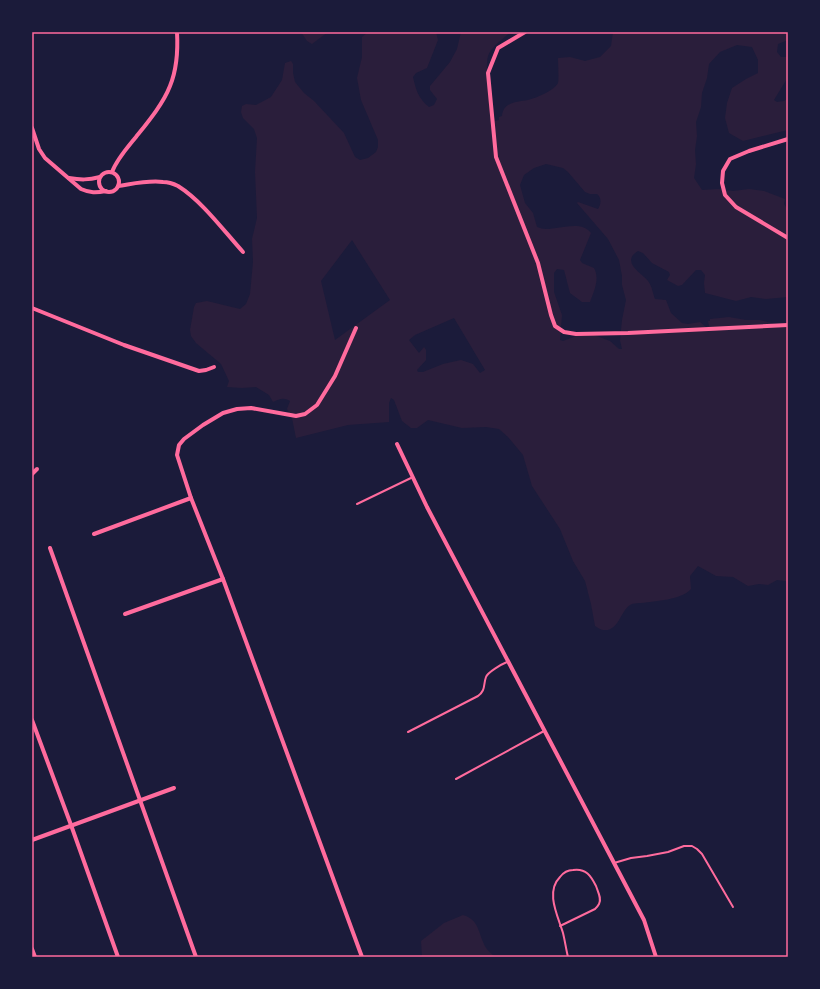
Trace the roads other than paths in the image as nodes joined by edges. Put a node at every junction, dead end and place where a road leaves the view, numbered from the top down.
1 (177, 32) edge
2 (525, 32) edge
3 (32, 128) edge
4 (788, 139) edge
5 (112, 172) junction
6 (100, 177) junction
7 (69, 178) junction
8 (118, 186) junction
9 (106, 191) junction
10 (788, 238) edge
11 (243, 252) dead end
12 (32, 308) edge
13 (788, 325) edge
14 (356, 328) dead end
15 (214, 367) dead end
16 (397, 444) dead end
17 (37, 469) dead end
18 (32, 474) edge
19 (413, 477) junction
20 (191, 498) junction
21 (357, 504) dead end
22 (94, 534) dead end
23 (50, 548) dead end
24 (223, 579) junction
25 (125, 614) dead end
26 (508, 661) junction
27 (32, 720) edge
28 (545, 731) junction
29 (408, 732) dead end
30 (456, 779) dead end
31 (174, 788) dead end
32 (140, 800) junction
33 (71, 825) junction
34 (32, 840) edge
35 (614, 863) junction
36 (733, 907) dead end
37 (560, 926) junction
38 (32, 949) edge
39 (35, 957) edge
40 (118, 957) edge
41 (196, 957) edge
42 (362, 957) edge
43 (568, 957) edge
44 (656, 957) edge

1 - 5 street
2 - 13 street
3 - 7 street
4 - 10 street
5 - 6 street
5 - 8 street
6 - 7 street
6 - 9 street
7 - 9 street
8 - 9 street
8 - 11 street
12 - 15 street
14 - 20 street
16 - 19 street
17 - 18 street
19 - 21 lane
19 - 26 street
20 - 22 street
20 - 24 street
23 - 32 street
24 - 25 street
24 - 42 street
26 - 28 street
26 - 29 lane
27 - 33 street
28 - 30 lane
28 - 35 street
31 - 32 street
32 - 33 street
32 - 41 street
33 - 34 street
33 - 40 street
35 - 36 lane
35 - 44 street
37 - 37 lane
37 - 43 lane
38 - 39 street

